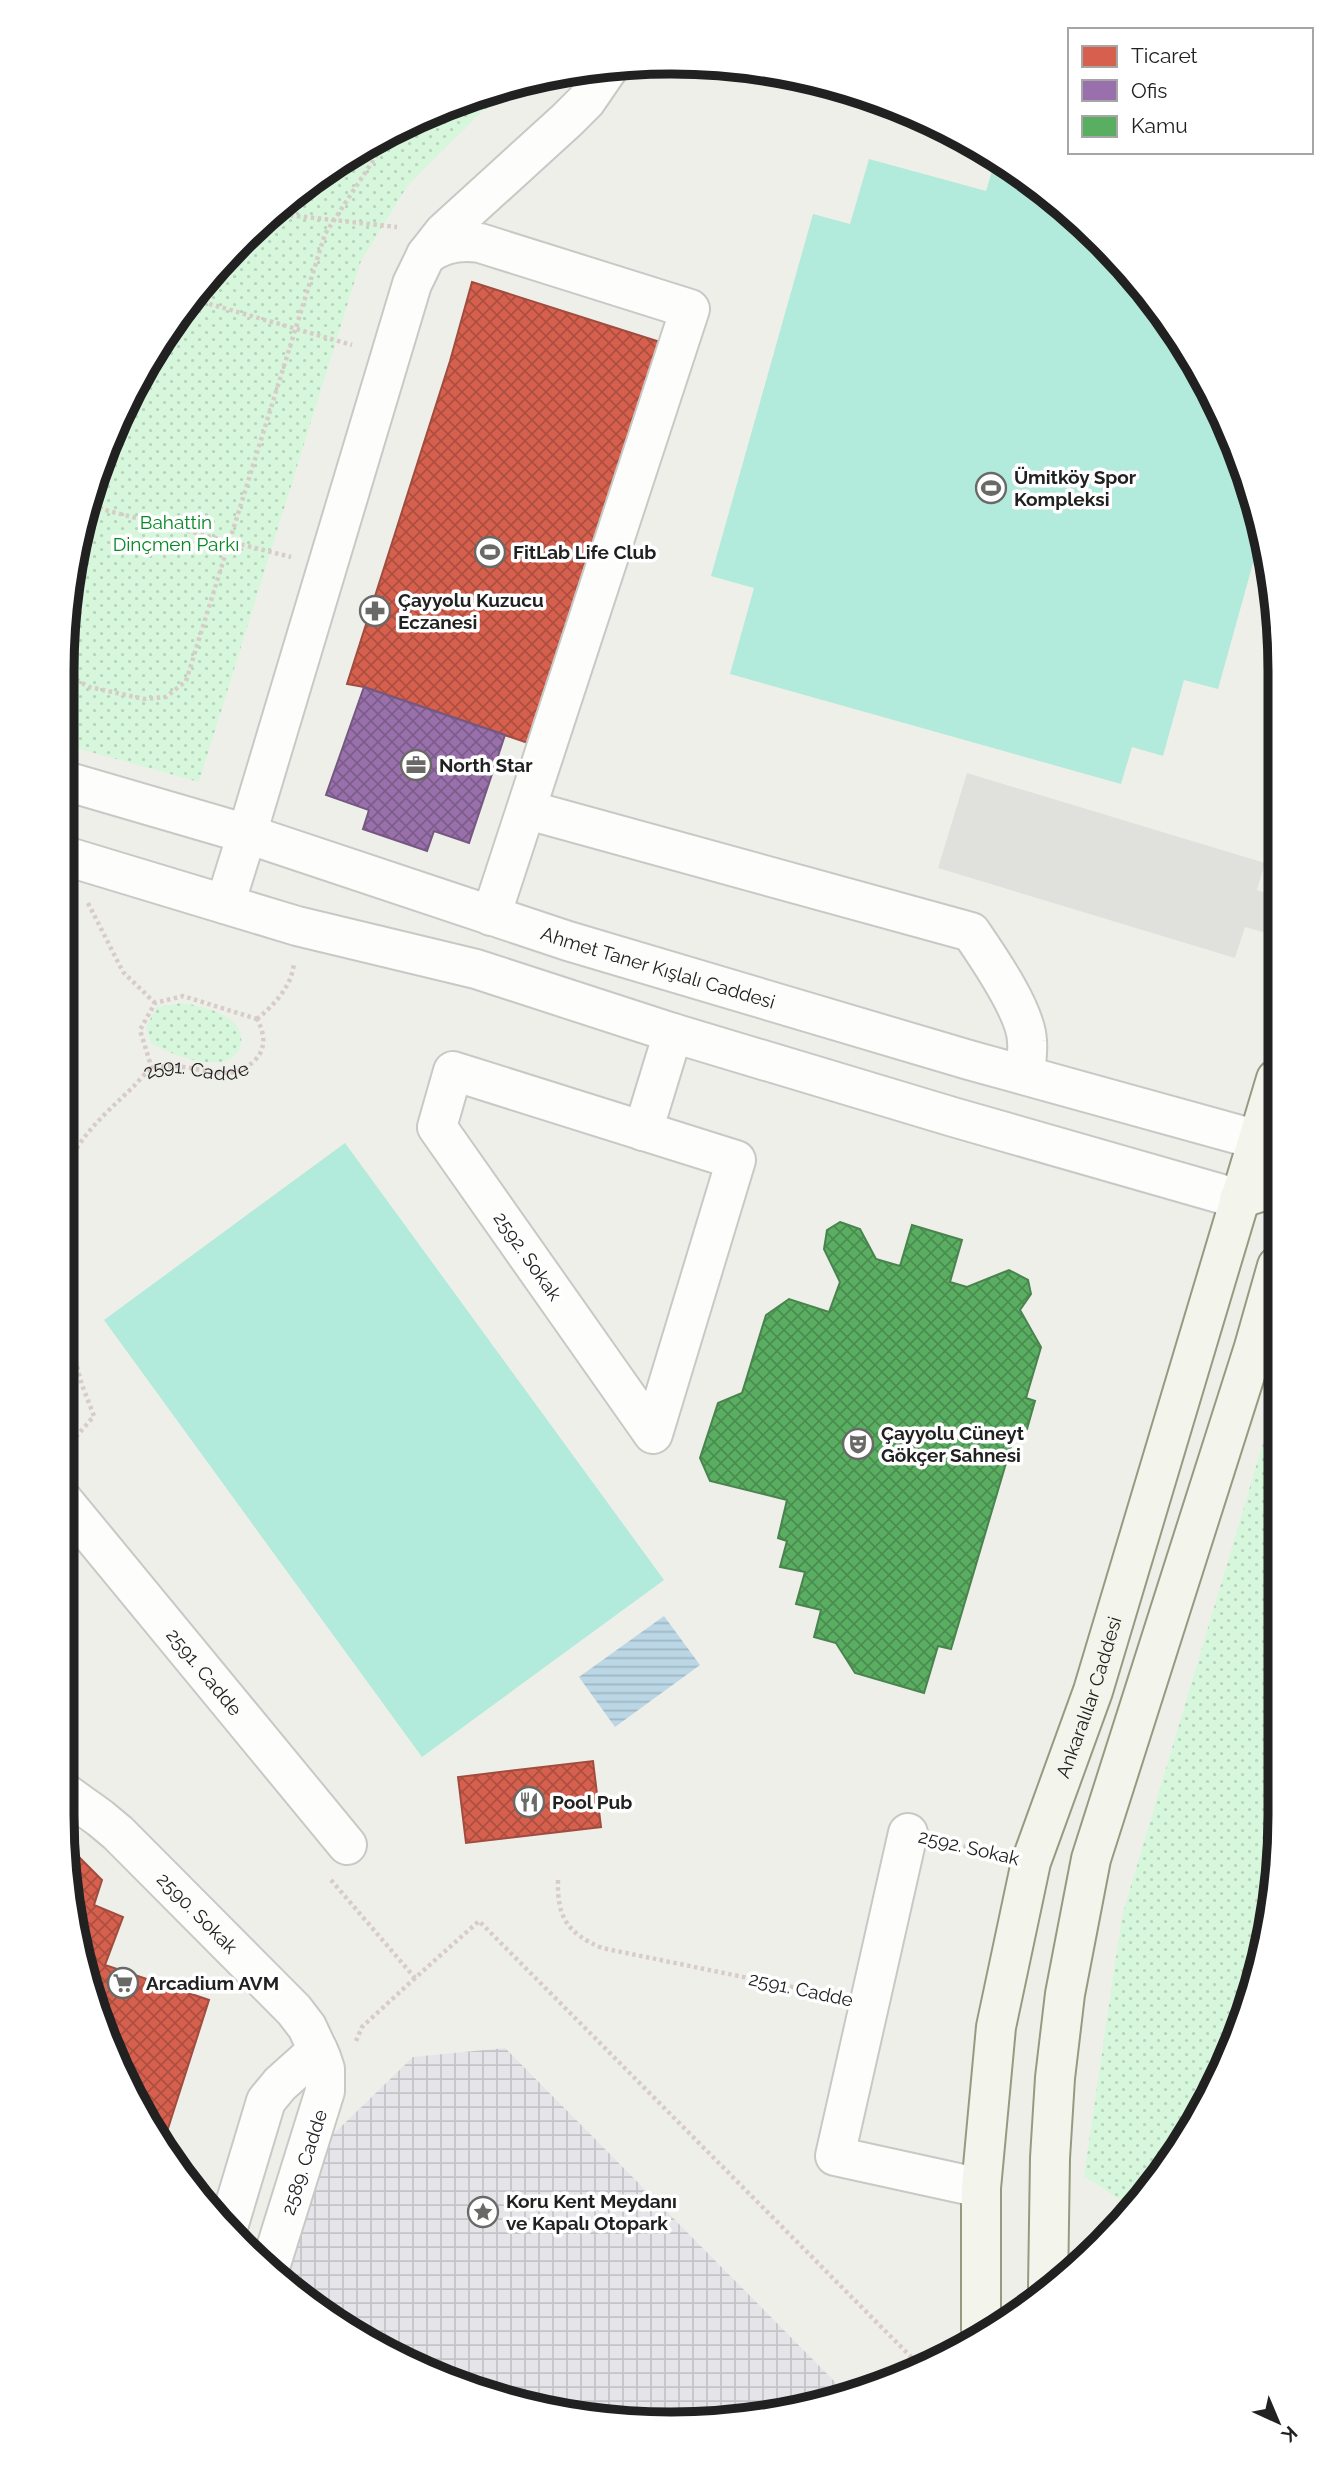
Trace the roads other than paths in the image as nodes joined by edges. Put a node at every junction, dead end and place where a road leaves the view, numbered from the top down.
1 (602, 78) edge
2 (435, 244) junction
3 (74, 784) edge
4 (528, 810) junction
5 (247, 834) junction
6 (74, 859) edge
7 (225, 904) junction
8 (491, 916) junction
9 (476, 969) junction
10 (673, 1033) junction
11 (1025, 1074) junction
12 (643, 1131) junction
13 (1009, 1132) junction
14 (1267, 1149) edge
15 (1268, 1189) edge
16 (1239, 1199) junction
17 (1268, 1298) edge
18 (74, 1514) edge
19 (74, 1799) edge
20 (908, 1833) road end
21 (347, 1845) road end
22 (336, 2050) junction
23 (981, 2188) junction
24 (231, 2218) edge
25 (273, 2259) edge
26 (1048, 2276) edge
27 (981, 2324) edge

1 - 2 street
2 - 4 street
2 - 5 street
3 - 5 street, Ahmet Taner Kışlalı Caddesi
4 - 8 street
4 - 11 street
5 - 7 street
5 - 8 street, Ahmet Taner Kışlalı Caddesi
6 - 7 street
7 - 9 street
8 - 9 street
8 - 11 street, Ahmet Taner Kışlalı Caddesi
9 - 10 street
10 - 12 street
10 - 13 street
11 - 13 street
11 - 14 street, Ahmet Taner Kışlalı Caddesi
12 - 12 street, 2592. Sokak
13 - 16 street
14 - 16 main road, Ankaralılar Caddesi
15 - 16 main road
16 - 23 main road, Ankaralılar Caddesi
17 - 26 main road
18 - 21 street, 2591. Cadde
19 - 22 street, 2590. Sokak
20 - 23 street, 2591. Cadde
22 - 24 street
22 - 25 street, 2589. Cadde
23 - 27 main road, Ankaralılar Caddesi

